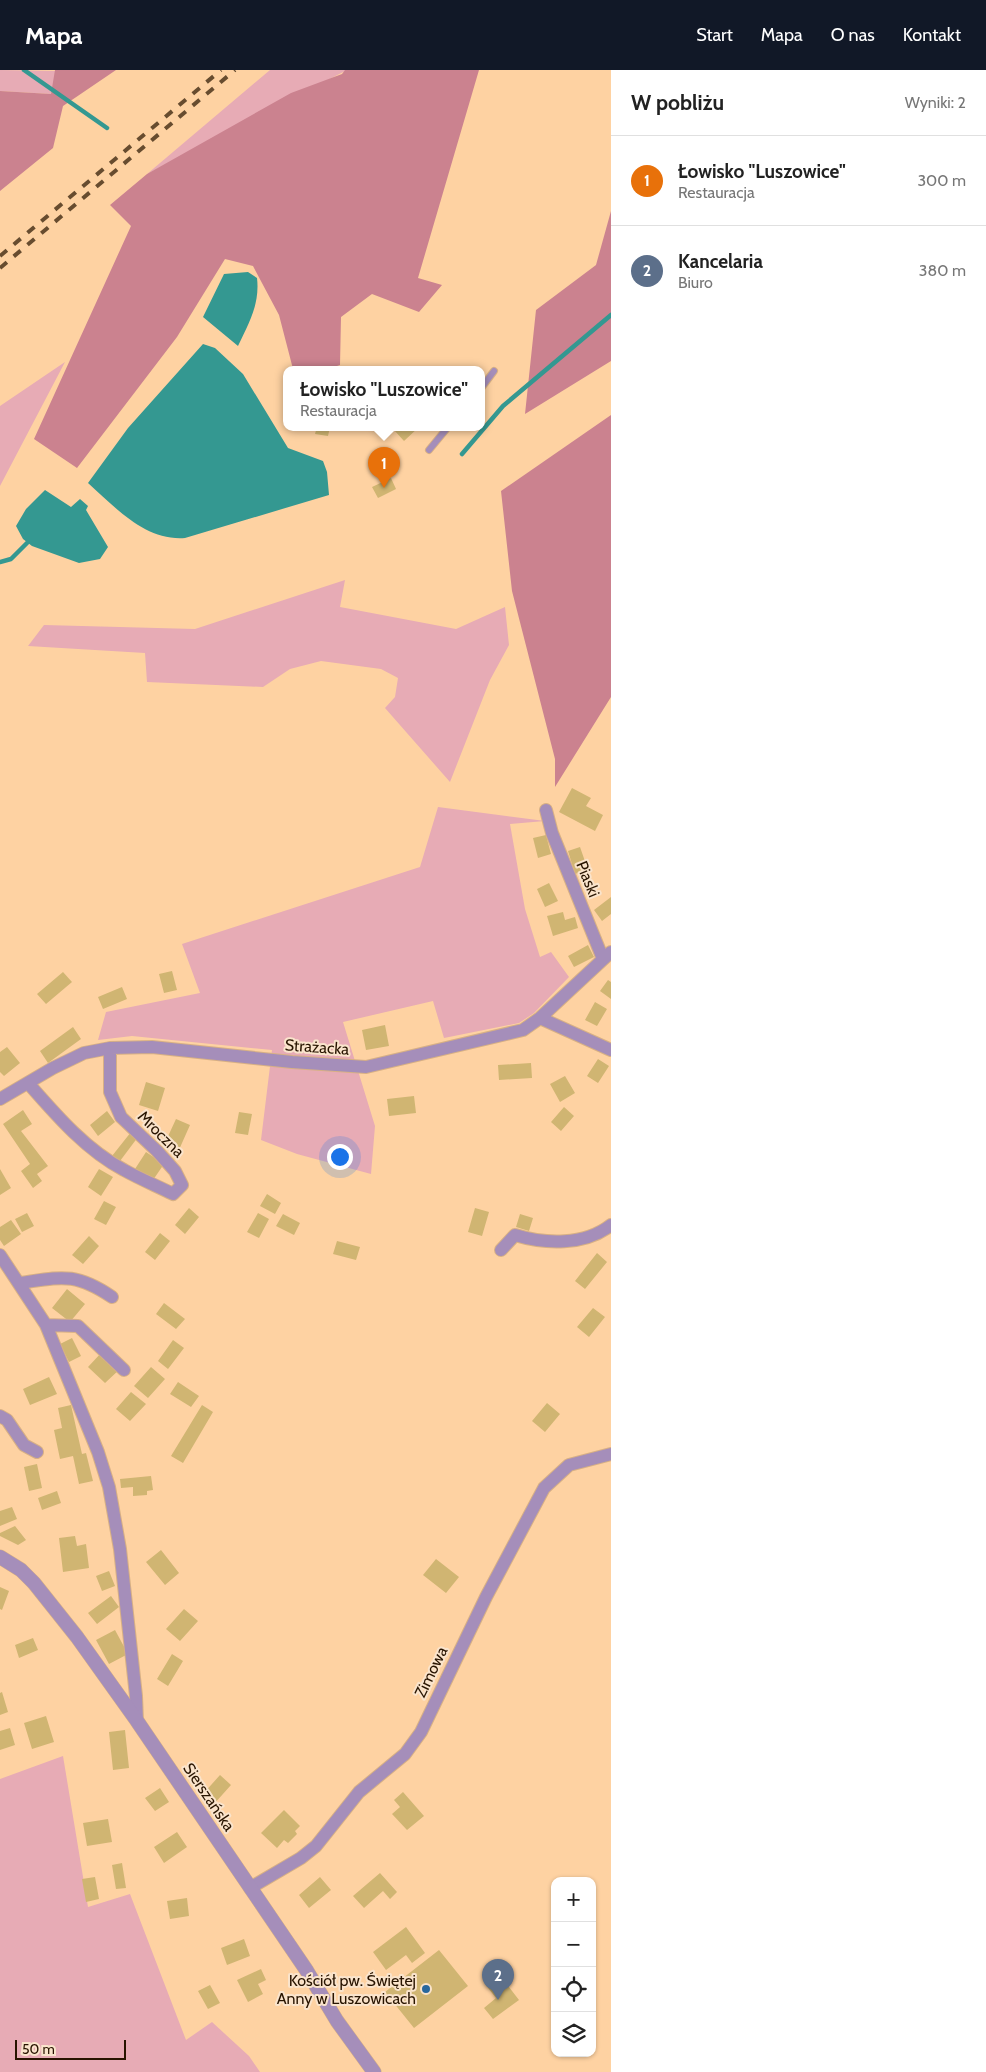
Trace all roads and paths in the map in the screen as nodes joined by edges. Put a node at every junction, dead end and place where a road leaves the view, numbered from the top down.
1 (494, 371) dead end
2 (485, 383) edge
3 (445, 431) edge
4 (429, 450) dead end
5 (546, 810) dead end
6 (607, 955) edge
7 (540, 1018) junction
8 (110, 1048) junction
9 (611, 1050) edge
10 (28, 1083) junction
11 (0, 1099) edge
12 (611, 1226) edge
13 (501, 1250) dead end
14 (0, 1255) edge
15 (20, 1283) junction
16 (112, 1297) dead end
17 (46, 1325) junction
18 (124, 1370) dead end
19 (0, 1416) edge
20 (37, 1452) dead end
21 (611, 1454) edge
22 (0, 1557) edge
23 (137, 1721) junction
24 (250, 1888) junction
25 (374, 2072) edge

1 - 2 lane
3 - 4 lane
5 - 6 street, Piaski
6 - 7 street, Strażacka
7 - 8 street, Strażacka
7 - 9 street
8 - 10 street, Strażacka
8 - 10 street, Mroczna
10 - 11 street, Strażacka
12 - 13 street
14 - 15 street
15 - 16 street
15 - 17 street
17 - 18 street
17 - 23 street
19 - 20 street
21 - 24 street, Zimowa
22 - 23 street, Sierszańska
23 - 24 street, Sierszańska
24 - 25 street, Sierszańska

